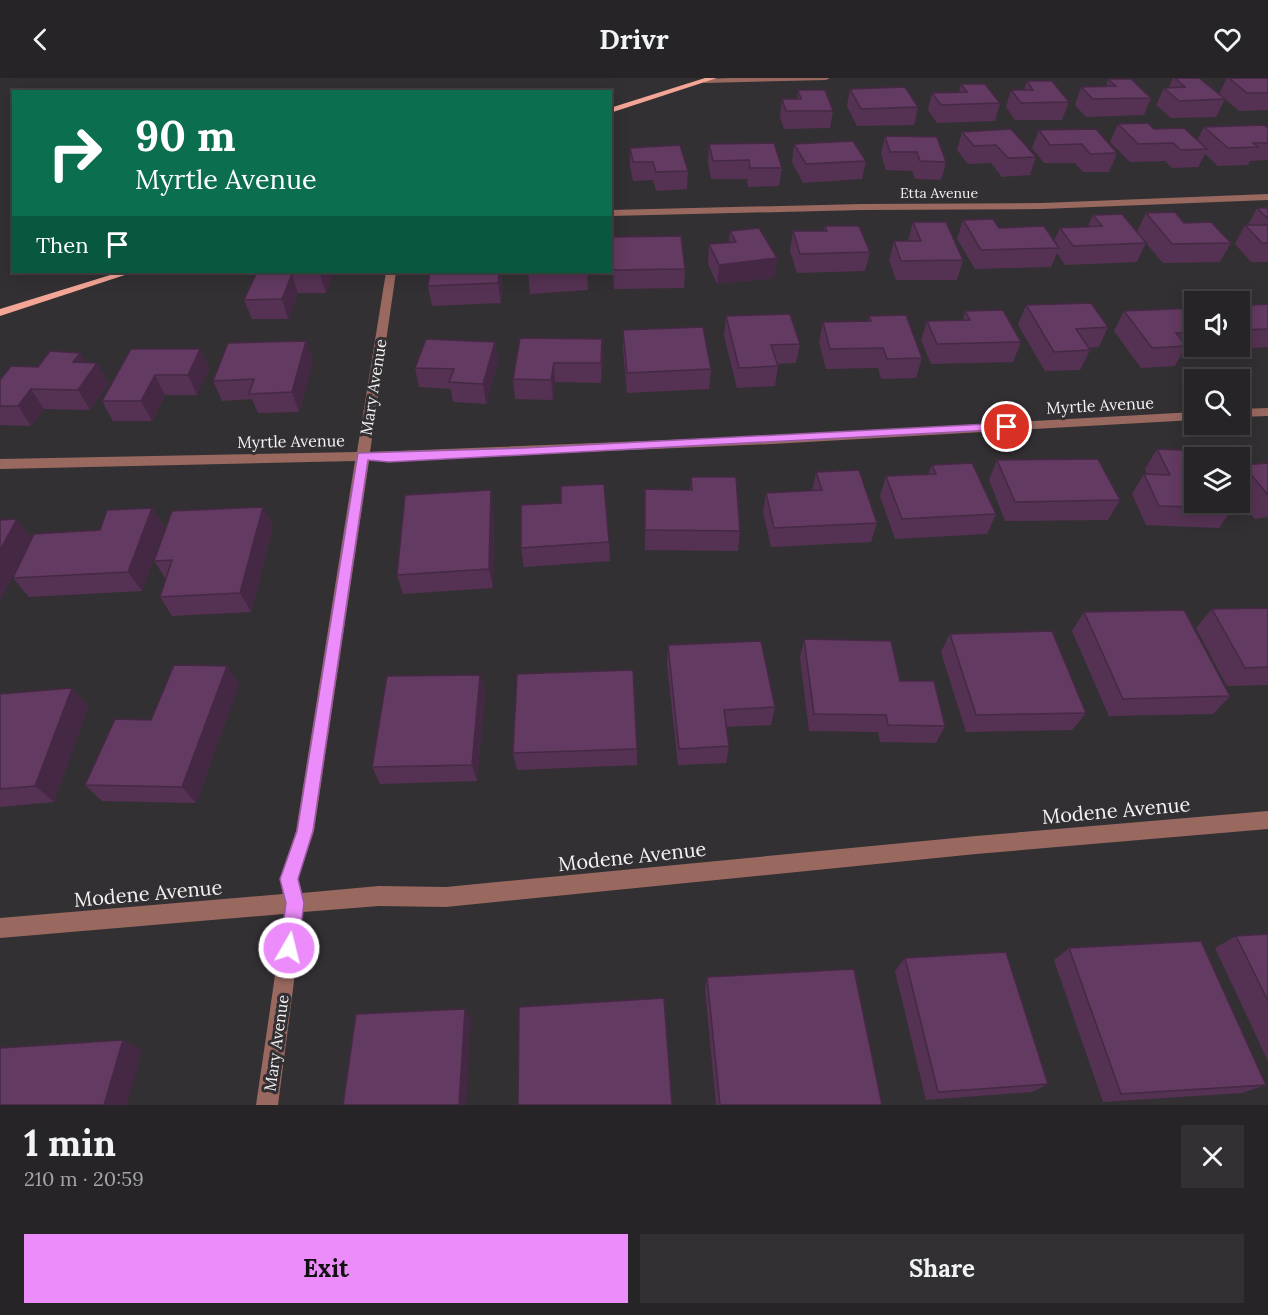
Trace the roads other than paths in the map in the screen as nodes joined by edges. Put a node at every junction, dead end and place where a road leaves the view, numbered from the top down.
1 (826, 78) edge
2 (709, 79) edge
3 (612, 110) edge
4 (1268, 197) edge
5 (612, 213) edge
6 (126, 273) edge
7 (391, 273) edge
8 (0, 313) edge
9 (1268, 412) edge
10 (1250, 413) edge
11 (1184, 417) edge
12 (362, 456) junction
13 (0, 464) edge
14 (1268, 820) edge
15 (295, 903) junction
16 (0, 928) edge
17 (267, 1105) edge

1 - 2 street
2 - 3 main road
4 - 5 street, Etta Avenue
6 - 8 main road
7 - 12 street, Mary Avenue
9 - 10 street
11 - 12 street, Myrtle Avenue
12 - 13 street, Myrtle Avenue
12 - 15 street, Mary Avenue
14 - 15 street, Modene Avenue
15 - 16 street, Modene Avenue
15 - 17 street, Mary Avenue

